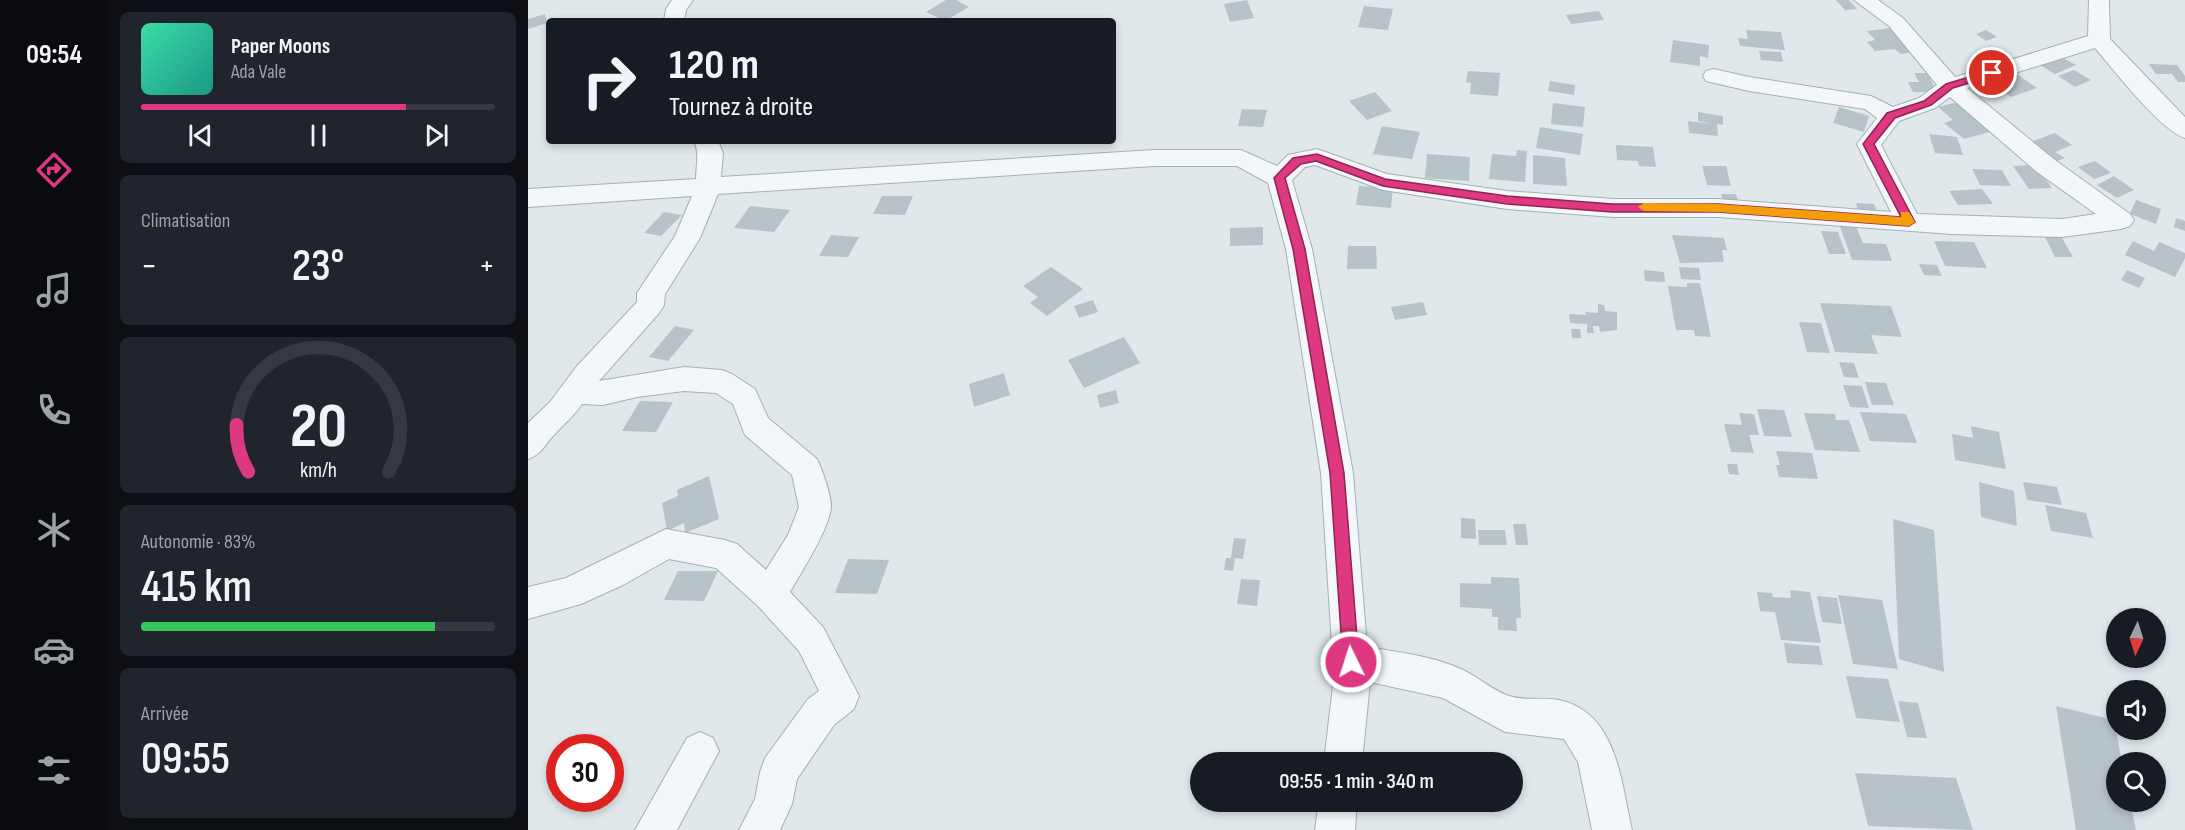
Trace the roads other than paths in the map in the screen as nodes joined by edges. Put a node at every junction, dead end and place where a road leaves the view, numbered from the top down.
1 (682, 0) edge
2 (1864, 0) edge
3 (2100, 0) edge
4 (674, 18) edge
5 (2099, 40) junction
6 (1714, 76) dead end
7 (1950, 86) junction
8 (1891, 116) junction
9 (2185, 130) edge
10 (707, 144) edge
11 (1279, 178) junction
12 (709, 186) junction
13 (528, 198) edge
14 (1909, 222) junction
15 (576, 392) junction
16 (528, 446) edge
17 (770, 595) junction
18 (528, 603) edge
19 (1351, 662) junction
20 (700, 752) dead end
21 (1344, 752) edge
22 (1337, 812) edge
23 (655, 830) edge
24 (759, 830) edge
25 (1335, 830) edge
26 (1612, 830) edge

1 - 4 street
2 - 7 street
3 - 5 street
5 - 7 street
5 - 9 street
6 - 8 street
7 - 8 street
7 - 14 street
8 - 14 street
10 - 12 street
11 - 12 street
11 - 14 street
11 - 19 street
12 - 13 street
12 - 15 street
15 - 16 street
15 - 17 street
17 - 18 street
17 - 24 street
19 - 21 street
19 - 26 street
20 - 23 street
22 - 25 street

